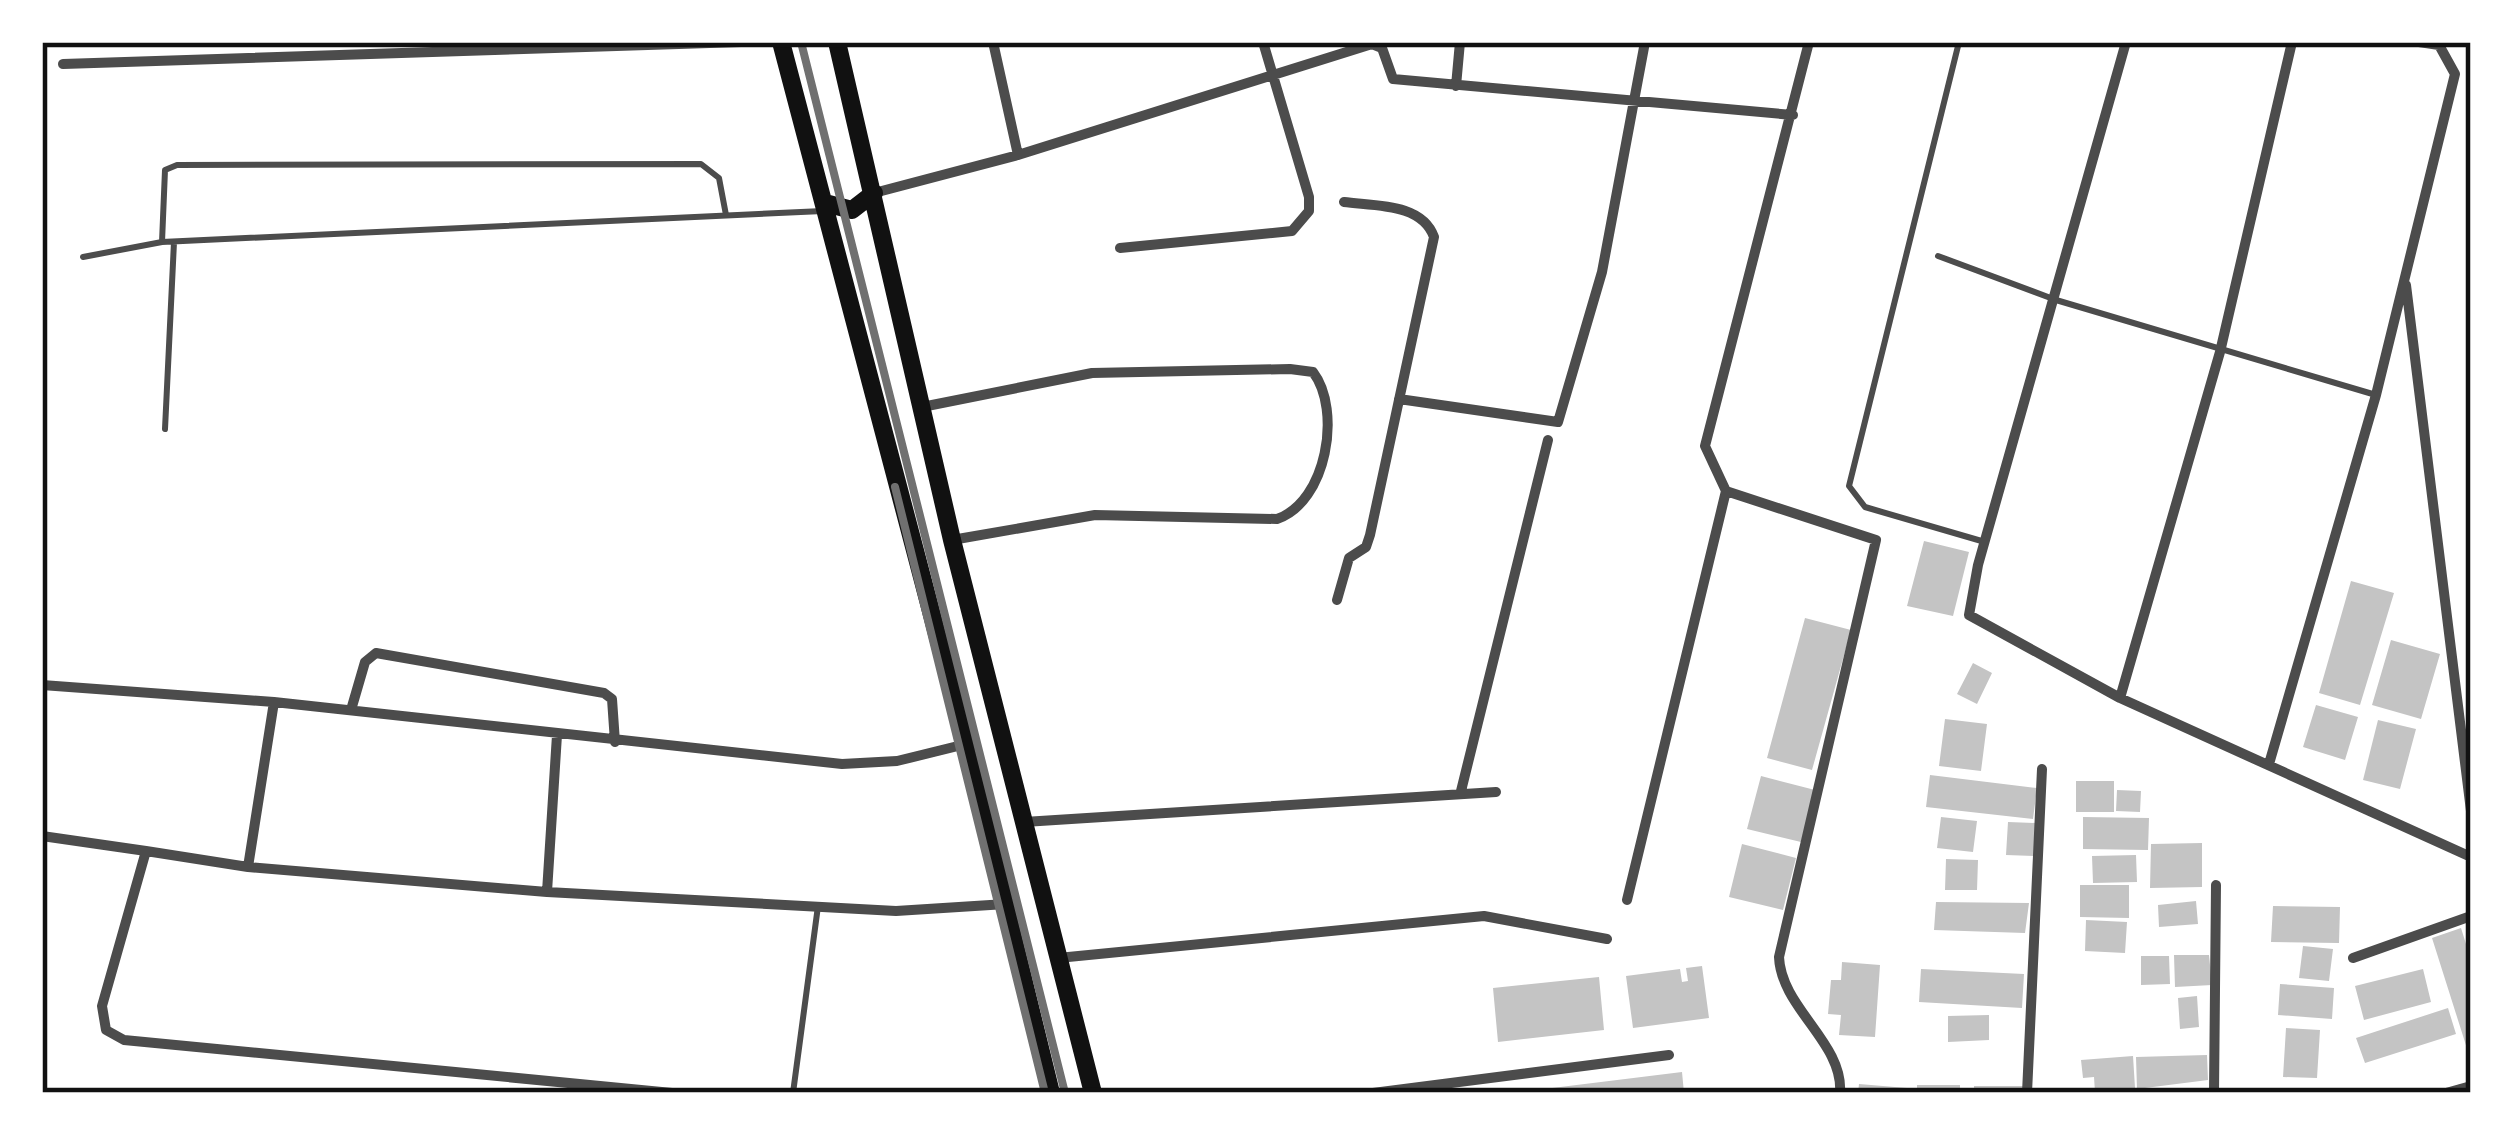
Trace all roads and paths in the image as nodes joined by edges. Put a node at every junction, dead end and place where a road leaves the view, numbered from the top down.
1 (741, 42) edge
2 (782, 42) edge
3 (837, 42) edge
4 (993, 42) edge
5 (1263, 42) edge
6 (1460, 42) edge
7 (1645, 42) edge
8 (1809, 42) edge
9 (1959, 42) edge
10 (2126, 42) edge
11 (2293, 42) edge
12 (2419, 42) edge
13 (63, 64) dead end
14 (1270, 75) junction
15 (1456, 86) junction
16 (1634, 100) junction
17 (1793, 116) junction
18 (1018, 155) junction
19 (874, 193) junction
20 (1344, 202) dead end
21 (826, 207) junction
22 (726, 215) junction
23 (162, 242) junction
24 (174, 242) junction
25 (1120, 248) dead end
26 (1938, 256) dead end
27 (83, 257) dead end
28 (2405, 275) junction
29 (2056, 300) junction
30 (2220, 352) junction
31 (2376, 395) junction
32 (1399, 399) junction
33 (922, 407) junction
34 (165, 429) dead end
35 (1548, 440) dead end
36 (1726, 491) junction
37 (951, 535) junction
38 (1985, 542) junction
39 (914, 546) junction
40 (1337, 600) dead end
41 (42, 685) edge
42 (2120, 698) junction
43 (274, 702) junction
44 (351, 710) junction
45 (556, 734) junction
46 (615, 742) junction
47 (966, 743) junction
48 (2269, 764) junction
49 (2042, 769) dead end
50 (1460, 791) junction
51 (1496, 792) dead end
52 (2471, 811) edge
53 (1024, 822) junction
54 (42, 836) edge
55 (146, 851) junction
56 (2471, 857) edge
57 (248, 866) junction
58 (2216, 885) dead end
59 (547, 892) junction
60 (1627, 900) dead end
61 (818, 903) junction
62 (1006, 904) junction
63 (2471, 916) edge
64 (1607, 939) dead end
65 (1058, 958) junction
66 (2354, 958) dead end
67 (1669, 1055) dead end
68 (1501, 1086) edge
69 (2471, 1086) edge
70 (672, 1093) edge
71 (794, 1093) edge
72 (1052, 1093) edge
73 (1093, 1093) edge
74 (1373, 1093) edge
75 (1840, 1093) edge
76 (2027, 1093) edge
77 (2214, 1093) edge
78 (2446, 1093) edge

1 - 13 street
2 - 21 main road
3 - 19 main road
4 - 18 street
5 - 14 street
6 - 15 street
7 - 16 street
8 - 17 street
9 - 38 lane
10 - 29 street
11 - 30 street
12 - 28 street
14 - 15 street
14 - 18 street
14 - 25 street
15 - 16 street
16 - 17 street
16 - 32 street
17 - 36 street
18 - 19 street
19 - 21 main road
19 - 33 main road
20 - 32 street
21 - 22 lane
21 - 39 main road
22 - 23 lane
22 - 24 lane
23 - 24 lane
23 - 27 lane
24 - 34 lane
26 - 29 lane
28 - 31 street
28 - 52 street
29 - 30 lane
29 - 38 street
30 - 31 lane
30 - 42 street
31 - 48 street
32 - 40 street
33 - 37 main road
33 - 37 street
35 - 50 street
36 - 60 street
36 - 75 street
37 - 39 main road
37 - 53 main road
38 - 42 street
39 - 47 main road
41 - 43 street
42 - 48 street
43 - 44 street
43 - 57 street
44 - 45 street
44 - 46 street
45 - 46 street
45 - 59 street
46 - 47 street
47 - 62 main road
48 - 56 street
49 - 76 street
50 - 51 street
50 - 53 street
53 - 65 main road
54 - 55 street
55 - 57 street
55 - 70 street
57 - 59 street
58 - 77 street
59 - 61 street
61 - 62 street
61 - 71 lane
62 - 72 main road
63 - 66 street
64 - 65 street
65 - 73 main road
67 - 68 street
68 - 74 street
69 - 78 street

